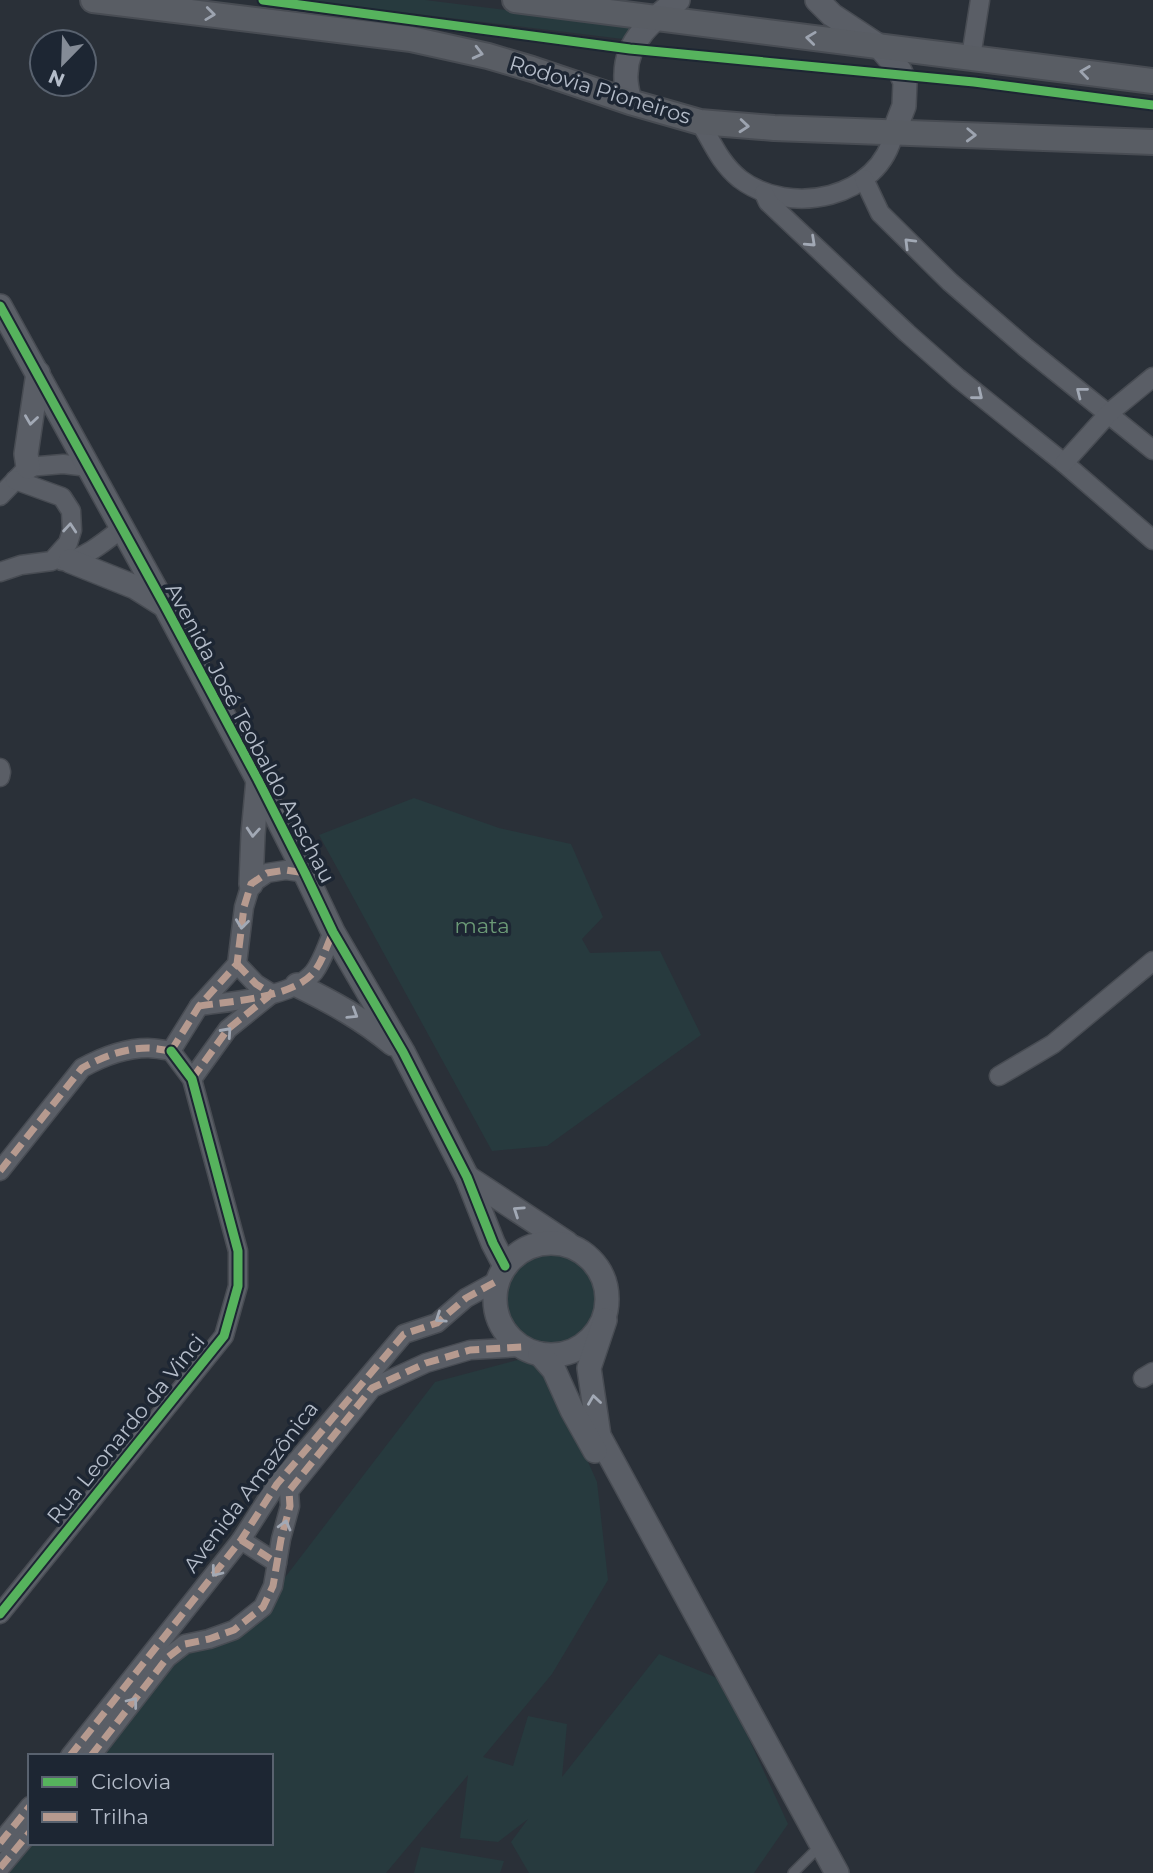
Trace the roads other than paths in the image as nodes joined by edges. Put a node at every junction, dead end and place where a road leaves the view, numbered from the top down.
1 (93, 0) edge
2 (515, 0) edge
3 (678, 0) edge
4 (817, 0) edge
5 (980, 0) edge
6 (560, 3) edge
7 (653, 19) junction
8 (880, 46) junction
9 (971, 57) junction
10 (1153, 81) edge
11 (630, 102) junction
12 (700, 122) junction
13 (894, 132) junction
14 (1153, 142) edge
15 (864, 179) junction
16 (764, 193) junction
17 (0, 306) edge
18 (37, 373) junction
19 (1153, 377) edge
20 (1109, 413) junction
21 (1153, 450) edge
22 (1063, 463) junction
23 (89, 467) junction
24 (21, 473) junction
25 (0, 496) edge
26 (122, 528) junction
27 (1153, 540) edge
28 (61, 561) junction
29 (0, 572) edge
30 (165, 606) junction
31 (0, 768) edge
32 (0, 777) edge
33 (258, 780) junction
34 (305, 873) junction
35 (251, 884) junction
36 (333, 932) junction
37 (1153, 961) edge
38 (237, 964) junction
39 (297, 985) junction
40 (272, 994) junction
41 (199, 1006) junction
42 (171, 1051) junction
43 (403, 1052) junction
44 (999, 1076) dead end
45 (192, 1079) junction
46 (0, 1171) edge
47 (467, 1177) junction
48 (569, 1245) junction
49 (501, 1274) junction
50 (605, 1320) junction
51 (531, 1351) junction
52 (283, 1487) junction
53 (241, 1540) junction
54 (277, 1563) junction
55 (0, 1614) edge
56 (161, 1653) junction
57 (72, 1754) edge
58 (92, 1754) edge
59 (28, 1808) edge
60 (28, 1834) edge
61 (0, 1843) edge
62 (816, 1850) junction
63 (0, 1868) edge
64 (793, 1873) edge
65 (827, 1873) edge
66 (837, 1873) edge

1 -> 11 main road, Rodovia Pioneiros
2 - 6 main road
3 - 7 street
4 - 8 street
5 - 9 street
6 - 7 main road
8 -> 7 main road
7 - 11 street
8 - 9 main road
8 - 13 street
10 -> 9 main road
11 - 12 main road, Rodovia Pioneiros
12 -> 13 main road, Rodovia Pioneiros
12 - 16 street
13 -> 14 main road, Rodovia Pioneiros
13 - 15 street
15 - 16 street
20 -> 15 street
16 -> 22 street
17 - 18 street, Avenida José Teobaldo Anschau
18 - 23 street, Avenida José Teobaldo Anschau
18 -> 24 street
19 - 20 street
20 - 21 street
20 - 22 street
22 - 27 street
23 - 24 street
23 - 26 street, Avenida José Teobaldo Anschau
24 - 25 street
28 -> 24 street
26 - 28 street
26 - 30 street, Avenida José Teobaldo Anschau
28 - 29 street
28 - 30 street
30 - 33 street, Avenida José Teobaldo Anschau
31 - 32 street
33 - 34 street, Avenida José Teobaldo Anschau
33 -> 35 street
34 - 35 street
34 - 36 street, Avenida José Teobaldo Anschau
35 -> 38 street
36 - 39 street
36 - 43 street, Avenida José Teobaldo Anschau
37 - 44 street
38 - 40 street
38 - 41 street
39 - 40 street
39 -> 43 street
40 - 41 street
45 -> 40 street
41 - 42 street
42 - 45 street, Rua Leonardo da Vinci
42 - 46 street
43 - 47 street, Avenida José Teobaldo Anschau
45 - 55 street, Rua Leonardo da Vinci
48 -> 47 street, Avenida José Teobaldo Anschau
47 - 49 street
48 - 49 street
48 - 50 street
49 - 51 street
49 -> 52 street, Avenida Amazônica
50 - 51 street
66 -> 50 street
51 - 52 street, Avenida Amazônica
51 - 62 street
52 - 53 street, Avenida Amazônica
54 -> 52 street, Avenida Amazônica
53 - 54 street
53 -> 56 street, Avenida Amazônica
54 - 56 street, Avenida Amazônica
56 - 57 street, Avenida Amazônica
58 -> 56 street, Avenida Amazônica
59 - 61 street
60 - 63 street
62 - 64 lane
62 - 65 street

